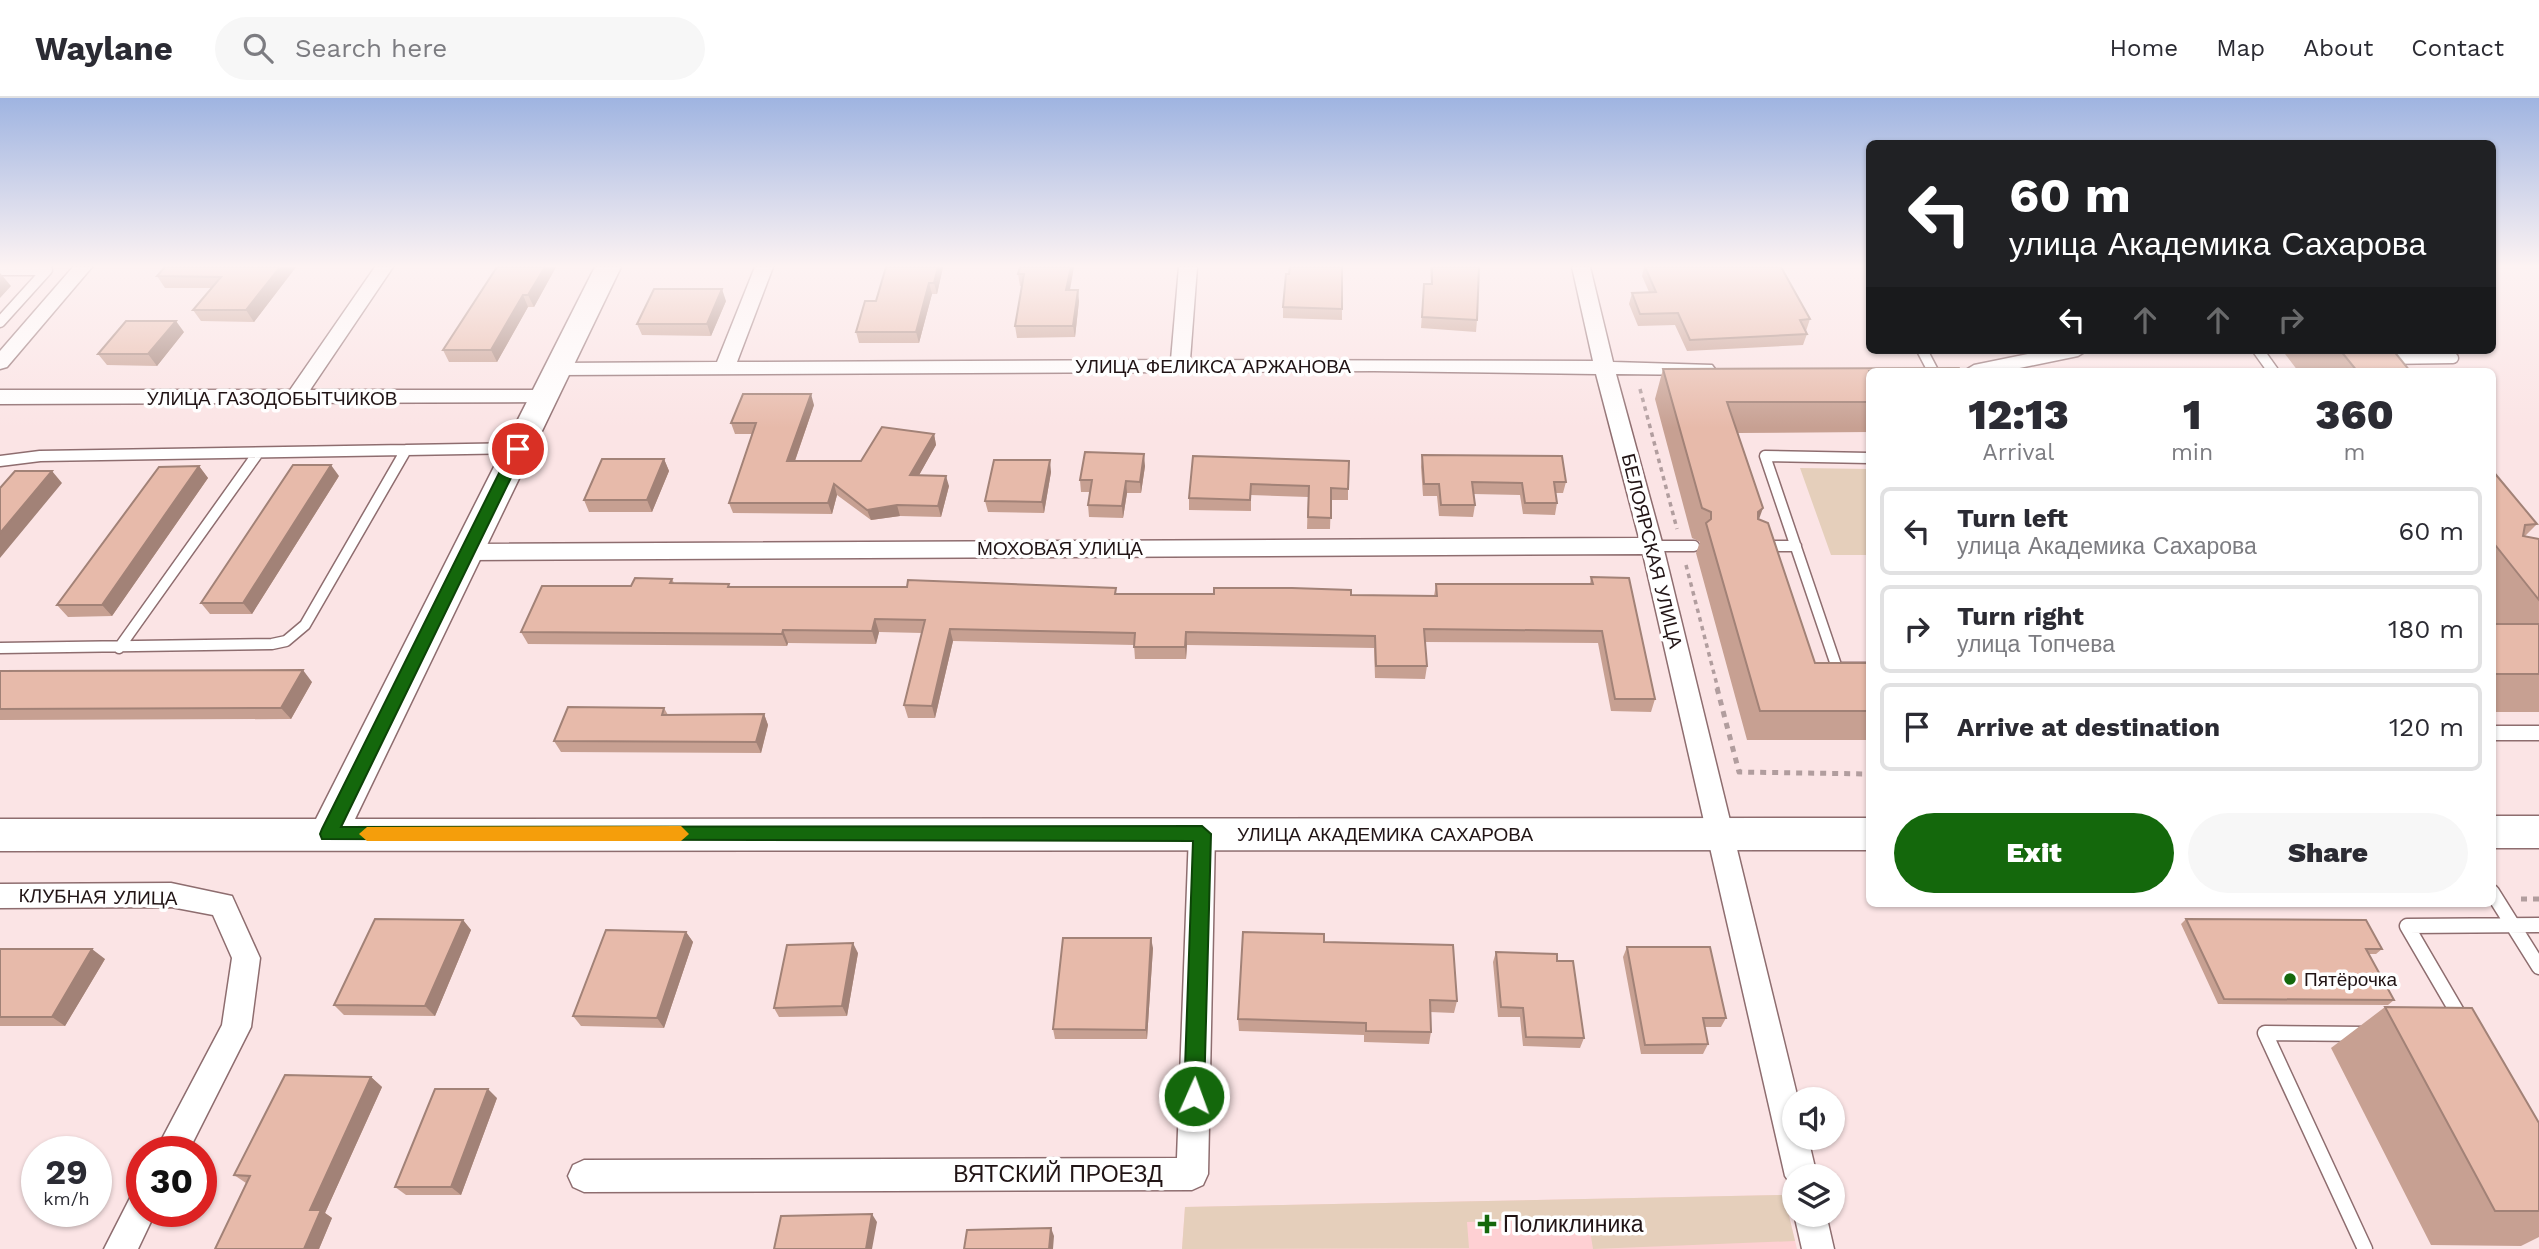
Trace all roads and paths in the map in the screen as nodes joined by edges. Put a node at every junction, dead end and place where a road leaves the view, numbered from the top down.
1 (37, 321) edge
2 (348, 321) edge
3 (582, 321) edge
4 (743, 321) edge
5 (1184, 321) edge
6 (1593, 321) edge
7 (2058, 354) edge
8 (2453, 358) dead end
9 (2369, 359) edge
10 (0, 363) edge
11 (1180, 366) junction
12 (725, 368) junction
13 (1604, 368) junction
14 (1990, 368) edge
15 (558, 369) junction
16 (1729, 369) edge
17 (1653, 386) dead end
18 (0, 397) edge
19 (543, 397) junction
20 (295, 398) junction
21 (518, 449) junction
22 (406, 450) junction
23 (258, 453) junction
24 (1866, 458) edge
25 (0, 461) edge
26 (1652, 546) junction
27 (1694, 546) dead end
28 (1754, 546) edge
29 (1796, 546) junction
30 (1681, 547) junction
31 (467, 552) junction
32 (0, 648) edge
33 (119, 648) junction
34 (1866, 668) edge
35 (2496, 733) edge
36 (2539, 733) edge
37 (1866, 774) edge
38 (2496, 832) edge
39 (2539, 832) edge
40 (328, 834) junction
41 (1202, 834) junction
42 (1866, 834) edge
43 (0, 835) edge
44 (1721, 835) junction
45 (0, 896) edge
46 (2496, 899) edge
47 (2512, 925) junction
48 (2539, 925) edge
49 (2539, 967) edge
50 (2389, 1035) edge
51 (2458, 1035) edge
52 (179, 1136) edge
53 (1798, 1164) edge
54 (583, 1176) dead end
55 (132, 1227) edge
56 (1813, 1227) edge
57 (120, 1249) edge
58 (1818, 1249) edge
59 (2365, 1249) edge

1 - 10 street
2 - 20 street
3 - 15 street
4 - 12 street
5 - 11 street
6 - 13 street, БЕЛОЯРСКАЯ УЛИЦА
7 - 14 street
8 - 9 lane
11 - 12 street, УЛИЦА ФЕЛИКСА АРЖАНОВА
11 - 13 street, УЛИЦА ФЕЛИКСА АРЖАНОВА
12 - 15 street, УЛИЦА ФЕЛИКСА АРЖАНОВА
13 - 16 street, УЛИЦА ФЕЛИКСА АРЖАНОВА
13 - 26 street, БЕЛОЯРСКАЯ УЛИЦА
15 - 19 street
17 - 30 path
18 - 20 street, УЛИЦА ГАЗОДОБЫТЧИКОВ
19 - 20 street, УЛИЦА ГАЗОДОБЫТЧИКОВ
19 - 21 street
21 - 22 lane
21 - 31 street
22 - 23 lane
22 - 33 lane
23 - 25 lane
23 - 33 lane
24 - 29 lane
26 - 30 lane
26 - 31 street, МОХОВАЯ УЛИЦА
26 - 44 street, БЕЛОЯРСКАЯ УЛИЦА
27 - 30 lane
28 - 29 lane
29 - 34 lane
30 - 37 path
31 - 40 street
32 - 33 lane
35 - 36 lane
38 - 39 street
40 - 41 street, УЛИЦА АКАДЕМИКА САХАРОВА
40 - 43 street, УЛИЦА АКАДЕМИКА САХАРОВА
41 - 44 street, УЛИЦА АКАДЕМИКА САХАРОВА
41 - 54 street, ВЯТСКИЙ ПРОЕЗД
42 - 44 street
44 - 53 street, БЕЛОЯРСКАЯ УЛИЦА
45 - 52 street, КЛУБНАЯ УЛИЦА
46 - 47 lane
47 - 48 lane
47 - 49 lane
47 - 51 lane
50 - 59 lane
55 - 57 street
56 - 58 street

